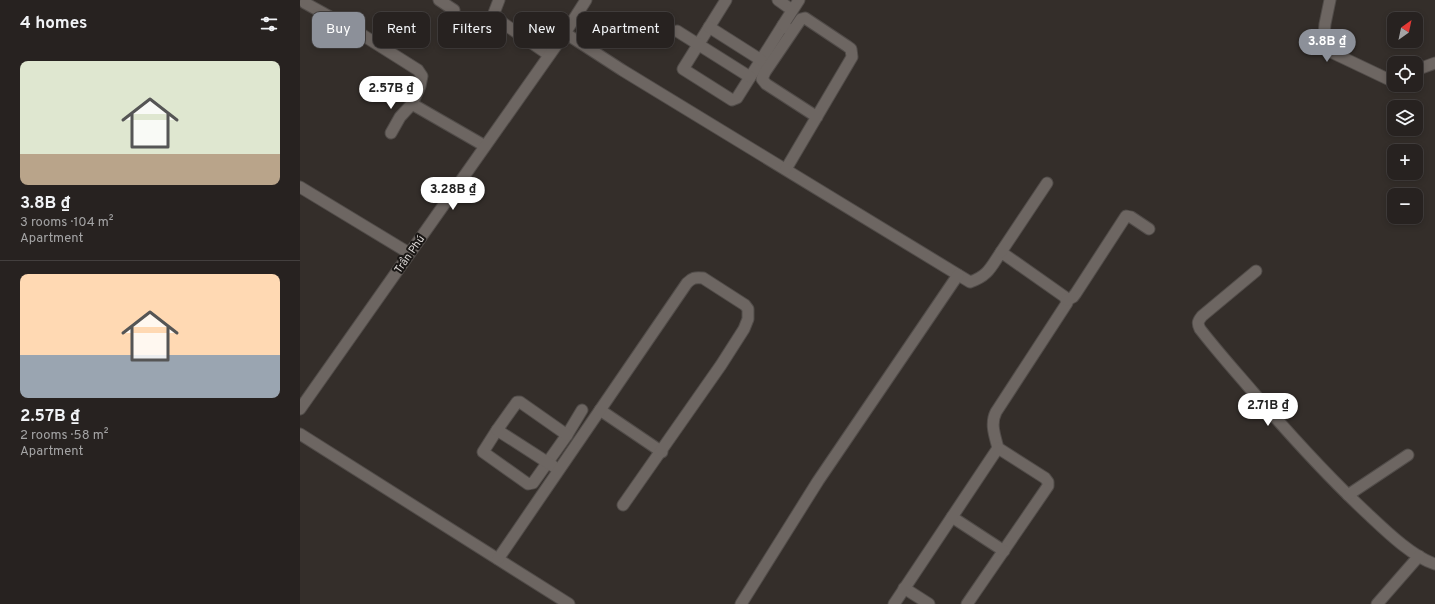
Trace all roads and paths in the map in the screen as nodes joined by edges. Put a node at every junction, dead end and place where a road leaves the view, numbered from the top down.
1 (439, 0) edge
2 (499, 0) edge
3 (586, 0) edge
4 (726, 0) edge
5 (778, 0) edge
6 (799, 0) edge
7 (1330, 0) edge
8 (304, 5) edge
9 (454, 10) dead end
10 (792, 10) junction
11 (569, 27) edge
12 (709, 27) junction
13 (787, 28) junction
14 (677, 31) dead end
15 (569, 36) edge
16 (698, 45) junction
17 (555, 48) edge
18 (773, 50) junction
19 (549, 56) junction
20 (761, 60) junction
21 (1435, 63) edge
22 (1423, 67) edge
23 (756, 74) junction
24 (1387, 79) edge
25 (412, 104) junction
26 (817, 117) junction
27 (391, 133) dead end
28 (485, 146) junction
29 (786, 169) junction
30 (1047, 183) dead end
31 (300, 187) edge
32 (1149, 229) dead end
33 (1001, 252) junction
34 (409, 253) junction
35 (1256, 271) dead end
36 (958, 275) junction
37 (1067, 300) junction
38 (300, 409) edge
39 (582, 410) dead end
40 (600, 410) junction
41 (496, 430) junction
42 (300, 434) edge
43 (567, 435) junction
44 (998, 448) junction
45 (662, 452) junction
46 (1408, 455) dead end
47 (547, 462) junction
48 (559, 469) junction
49 (1348, 496) junction
50 (623, 505) dead end
51 (952, 517) junction
52 (1004, 551) junction
53 (1418, 556) junction
54 (498, 559) junction
55 (1435, 564) edge
56 (904, 588) junction
57 (569, 604) edge
58 (741, 604) edge
59 (894, 604) edge
60 (929, 604) edge
61 (967, 604) edge
62 (1377, 604) edge

1 - 9 street
2 - 19 street
3 - 11 street, Trần Phú
4 - 12 street
5 - 10 street
6 - 10 street
7 - 24 street
8 - 25 street
10 - 13 street
12 - 16 street
12 - 20 street
13 - 18 street
13 - 26 street
14 - 16 street
15 - 29 street
16 - 23 street
16 - 23 street
17 - 19 street, Trần Phú
18 - 20 street
18 - 23 street
19 - 28 street, Trần Phú
20 - 23 street
21 - 22 street
23 - 26 street
25 - 27 street
25 - 28 street
26 - 29 street
28 - 34 street, Trần Phú
29 - 36 street
30 - 33 street
31 - 34 street
32 - 37 street
33 - 36 street
33 - 37 street
34 - 38 street, Trần Phú
35 - 49 street
36 - 58 street
37 - 44 street
39 - 43 street
40 - 45 street
40 - 45 street
40 - 48 street
41 - 43 street
41 - 47 street
41 - 47 street
42 - 54 street
43 - 47 street
44 - 51 street
44 - 52 street
45 - 50 street
46 - 49 street
47 - 48 street
48 - 54 street
49 - 53 street
51 - 52 street
51 - 56 street
52 - 61 street
53 - 55 street
53 - 62 street
54 - 57 street
56 - 59 street
56 - 60 street

